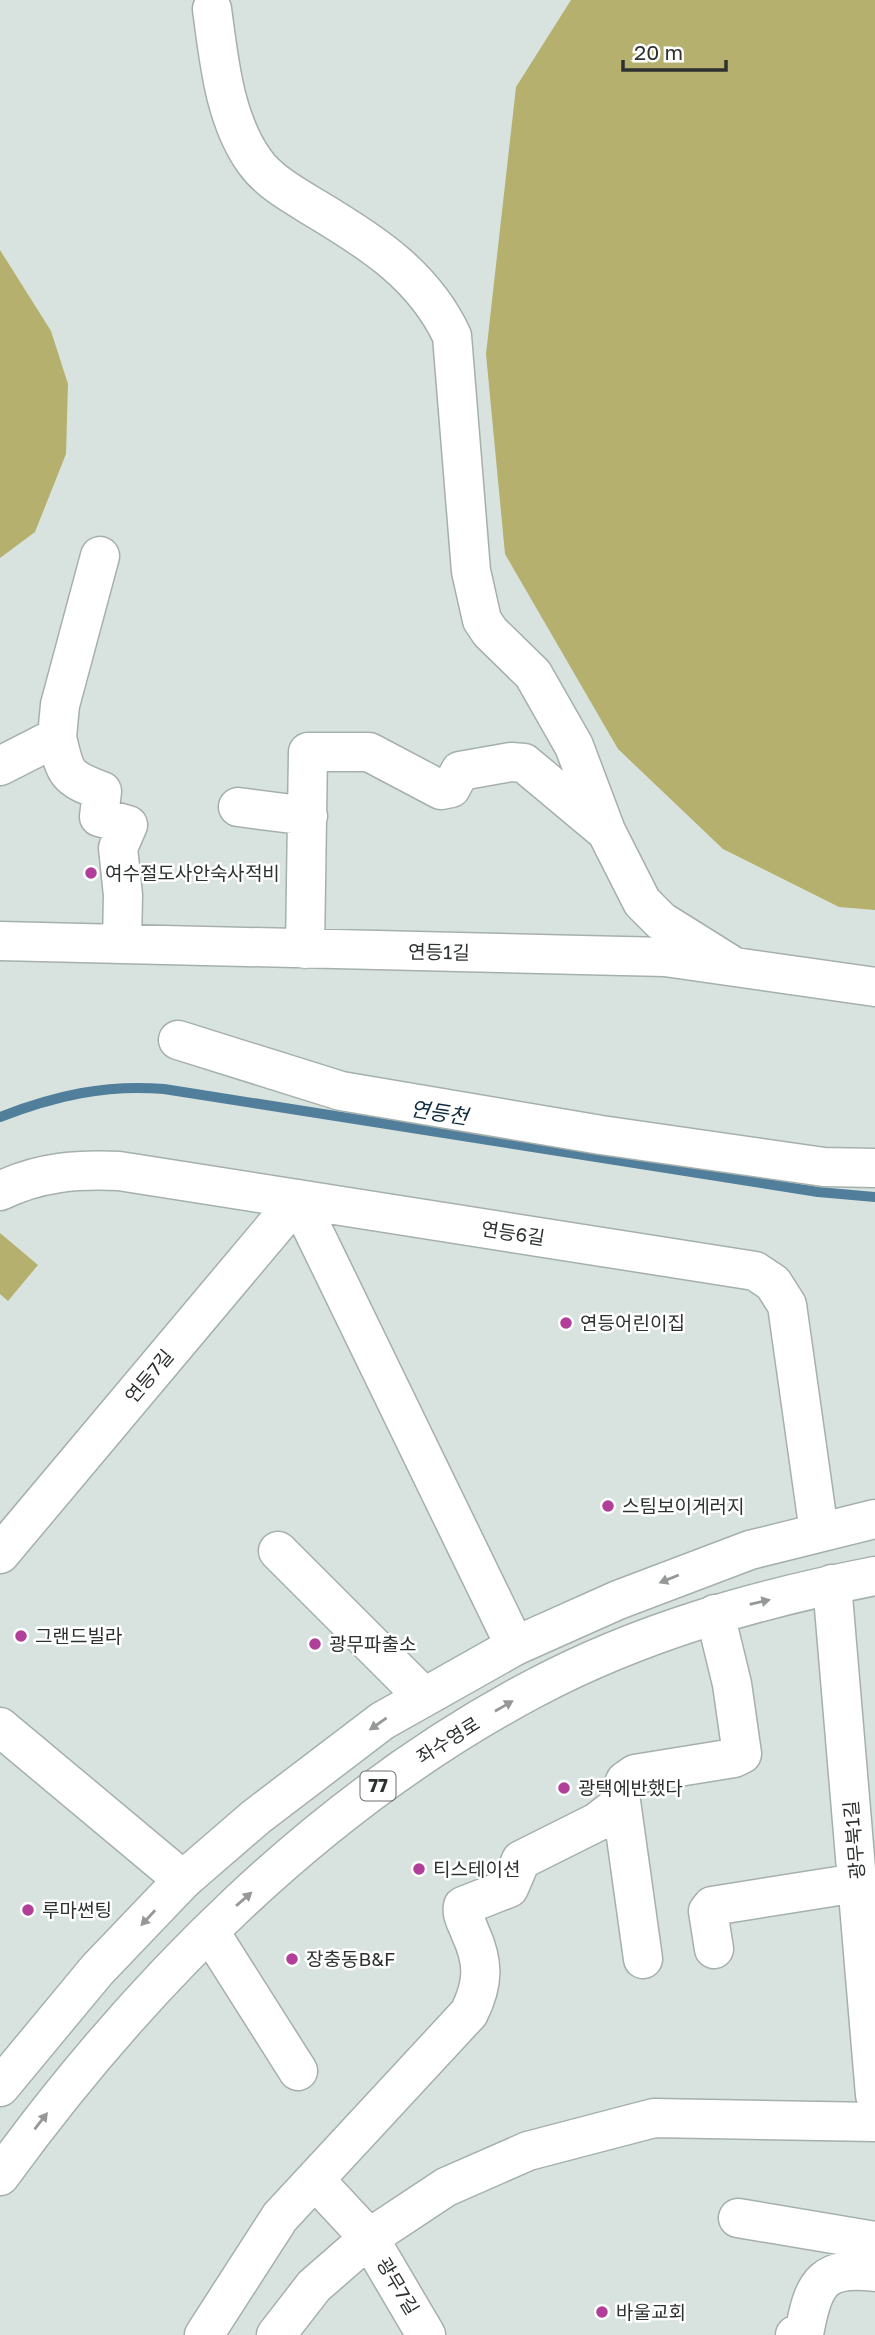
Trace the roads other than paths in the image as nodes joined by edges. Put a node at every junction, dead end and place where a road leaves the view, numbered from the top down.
1 (212, 9) dead end
2 (100, 556) dead end
3 (57, 737) junction
4 (0, 766) edge
5 (238, 807) dead end
6 (307, 816) junction
7 (606, 831) junction
8 (0, 941) edge
9 (122, 944) junction
10 (305, 949) junction
11 (733, 967) junction
12 (875, 987) edge
13 (178, 1040) dead end
14 (875, 1168) edge
15 (0, 1191) edge
16 (298, 1199) junction
17 (875, 1519) edge
18 (819, 1532) junction
19 (278, 1551) dead end
20 (0, 1554) edge
21 (875, 1576) edge
22 (832, 1584) junction
23 (715, 1615) junction
24 (515, 1646) junction
25 (423, 1696) junction
26 (0, 1727) edge
27 (620, 1805) junction
28 (183, 1880) junction
29 (858, 1883) junction
30 (210, 1932) junction
31 (714, 1949) dead end
32 (643, 1959) dead end
33 (298, 2071) dead end
34 (0, 2087) edge
35 (875, 2095) edge
36 (875, 2122) edge
37 (0, 2176) edge
38 (315, 2180) junction
39 (738, 2218) dead end
40 (369, 2238) junction
41 (875, 2241) edge
42 (875, 2272) edge
43 (204, 2335) edge
44 (276, 2335) edge
45 (426, 2335) edge
46 (794, 2335) edge

1 - 7 street
2 - 3 street
3 - 4 street
3 - 9 street
5 - 6 street
6 - 7 street
6 - 10 street
7 - 11 street
8 - 9 street, 연등1길
9 - 10 street, 연등1길
10 - 11 street, 연등1길
11 - 12 street, 연등1길
13 - 14 street
15 - 16 street, 연등6길
16 - 18 street, 연등6길
16 - 20 street, 연등7길
16 - 24 street
17 - 18 street, 77
18 -> 24 street, 77
19 - 25 street
21 - 22 street, 좌수영로 / 77
23 -> 22 street, 좌수영로 / 77
22 - 29 street, 광무북1길
23 - 27 street
30 -> 23 street, 좌수영로 / 77
24 - 25 street, 77
25 -> 28 street, 77
26 - 28 street
27 - 32 street
27 - 38 street
28 -> 34 street, 77
29 - 31 street
29 - 35 street, 광무북1길
30 - 33 street
37 -> 30 street, 좌수영로 / 77
36 - 40 street
38 - 40 street, 광무7길
38 - 43 street
39 - 41 street
40 - 44 street
40 - 45 street, 광무7길
42 - 46 street

